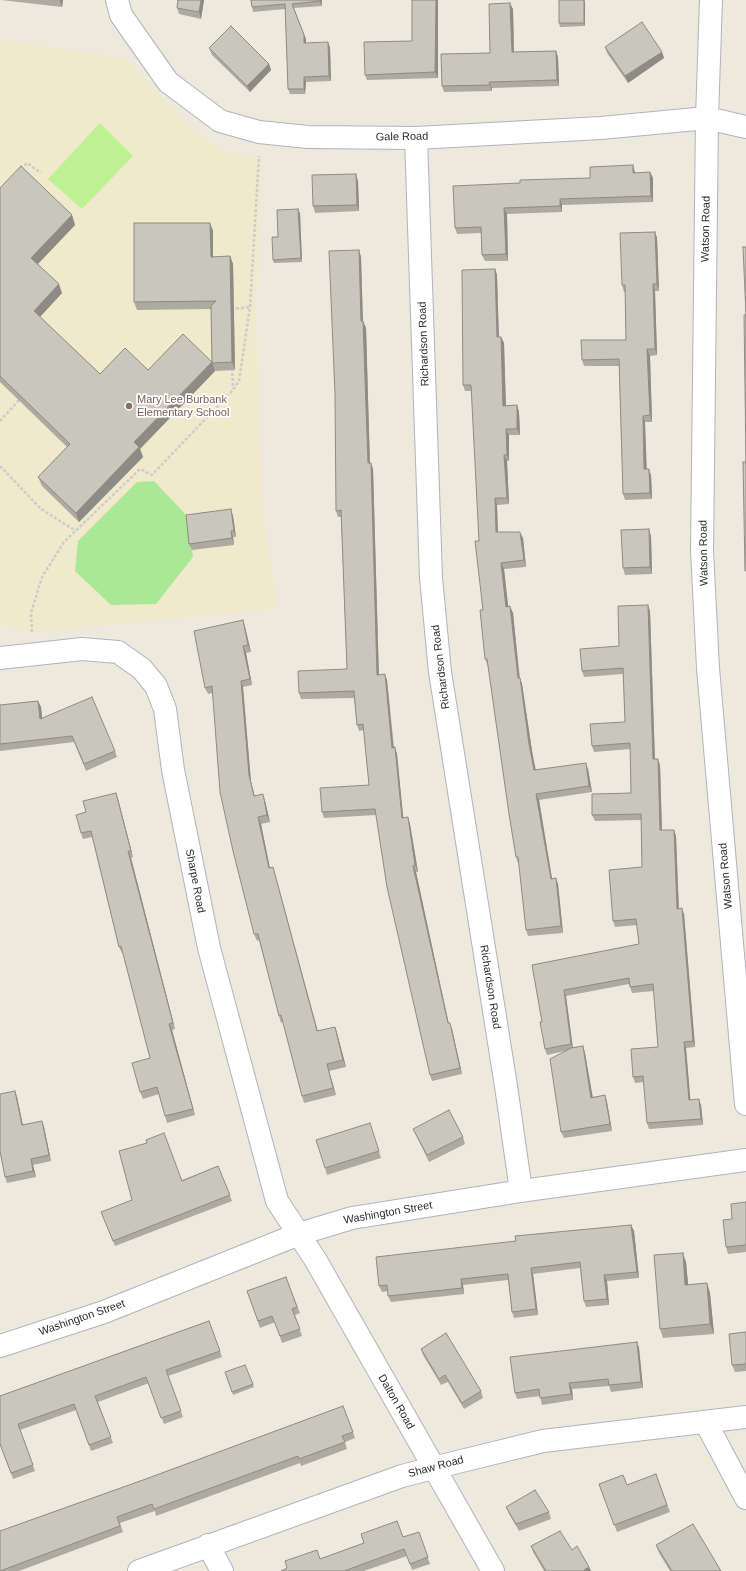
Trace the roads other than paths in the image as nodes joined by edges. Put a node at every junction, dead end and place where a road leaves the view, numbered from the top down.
1 (117, 0) edge
2 (711, 0) edge
3 (707, 118) junction
4 (746, 127) edge
5 (416, 138) junction
6 (0, 658) edge
7 (746, 1104) edge
8 (746, 1160) edge
9 (521, 1191) junction
10 (299, 1234) junction
11 (0, 1346) edge
12 (746, 1417) edge
13 (706, 1423) junction
14 (433, 1468) junction
15 (746, 1498) edge
16 (208, 1545) junction
17 (139, 1571) edge
18 (222, 1571) edge
19 (493, 1571) edge

1 - 5 street, Gale Road
2 - 3 street, Watson Road
3 - 4 street, Gale Road
3 - 5 street, Gale Road
3 - 7 street, Watson Road
5 - 9 street, Richardson Road
6 - 10 street, Sharpe Road
8 - 9 street, Washington Street
9 - 10 street, Washington Street
10 - 11 street, Washington Street
10 - 14 street, Dalton Road
12 - 13 street, Shaw Road
13 - 14 street, Shaw Road
13 - 15 street
14 - 16 street, Shaw Road
14 - 19 street, Dalton Road
16 - 17 street, Shaw Road
16 - 18 street

